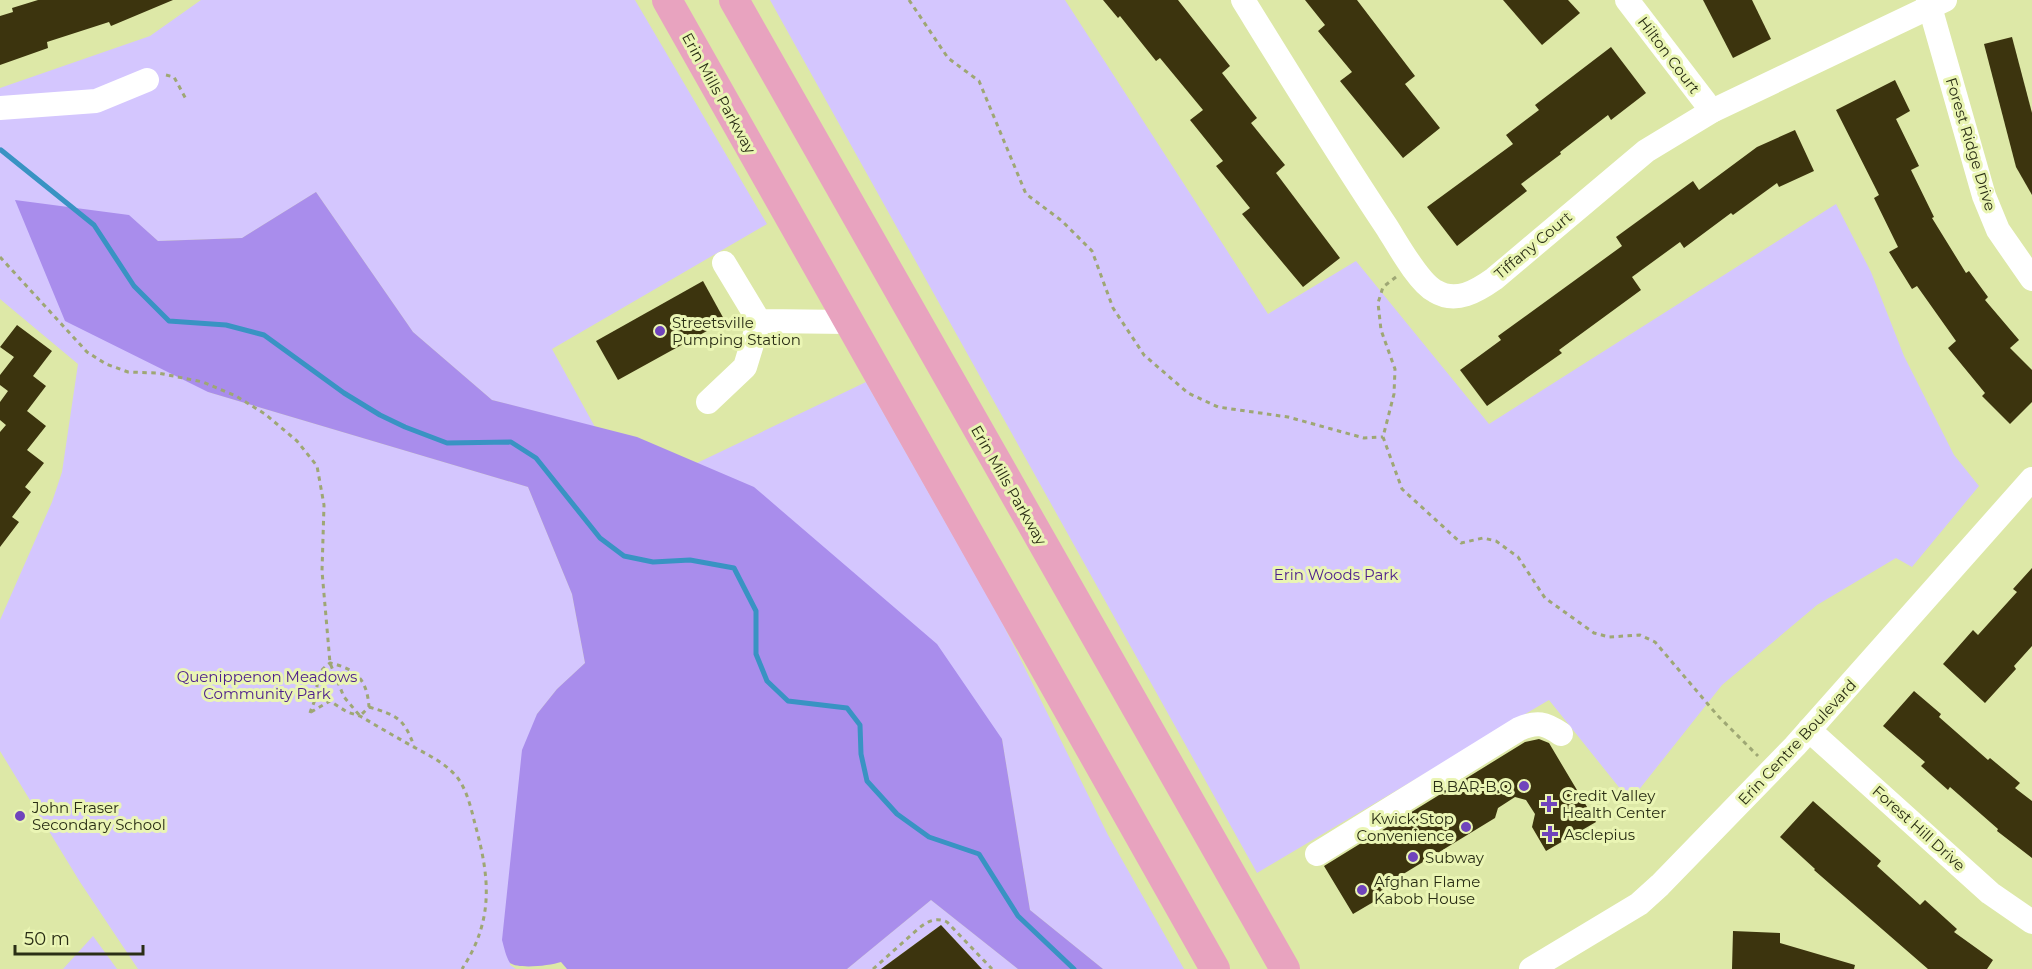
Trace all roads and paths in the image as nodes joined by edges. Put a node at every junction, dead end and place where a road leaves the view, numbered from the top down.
1 (667, 0) edge
2 (734, 0) edge
3 (909, 0) edge
4 (1243, 0) edge
5 (1627, 0) edge
6 (1935, 3) edge
7 (155, 78) joint
8 (187, 101) dead end
9 (0, 108) edge
10 (1712, 111) junction
11 (0, 257) edge
12 (724, 263) dead end
13 (1411, 264) junction
14 (2032, 279) edge
15 (759, 321) junction
16 (849, 322) junction
17 (708, 402) dead end
18 (1383, 437) junction
19 (2032, 479) edge
20 (330, 663) junction
21 (369, 707) junction
22 (360, 716) junction
23 (1809, 730) junction
24 (1561, 734) dead end
25 (414, 747) junction
26 (1772, 771) junction
27 (1317, 854) dead end
28 (2032, 922) edge
29 (462, 969) edge
30 (873, 969) edge
31 (992, 969) edge
32 (1215, 969) edge
33 (1285, 969) edge
34 (1531, 969) edge

1 - 16 main road, Erin Mills Parkway
2 - 33 main road, Erin Mills Parkway
3 - 18 path
4 - 13 street, Tiffany Court
5 - 10 street, Hilton Court
6 - 10 street, Tiffany Court
6 - 14 street, Forest Ridge Drive
7 - 8 path
7 - 9 street
10 - 13 street, Tiffany Court
11 - 20 path
12 - 15 street
13 - 18 path
15 - 16 street
15 - 17 street
16 - 32 main road, Erin Mills Parkway
18 - 26 path
19 - 23 street, Erin Centre Boulevard
20 - 21 path
20 - 22 path
20 - 22 path
21 - 22 path
21 - 25 path
22 - 25 path
23 - 26 street, Erin Centre Boulevard
23 - 28 street, Forest Hill Drive
24 - 27 street
25 - 29 path
26 - 34 street, Erin Centre Boulevard
30 - 31 path

